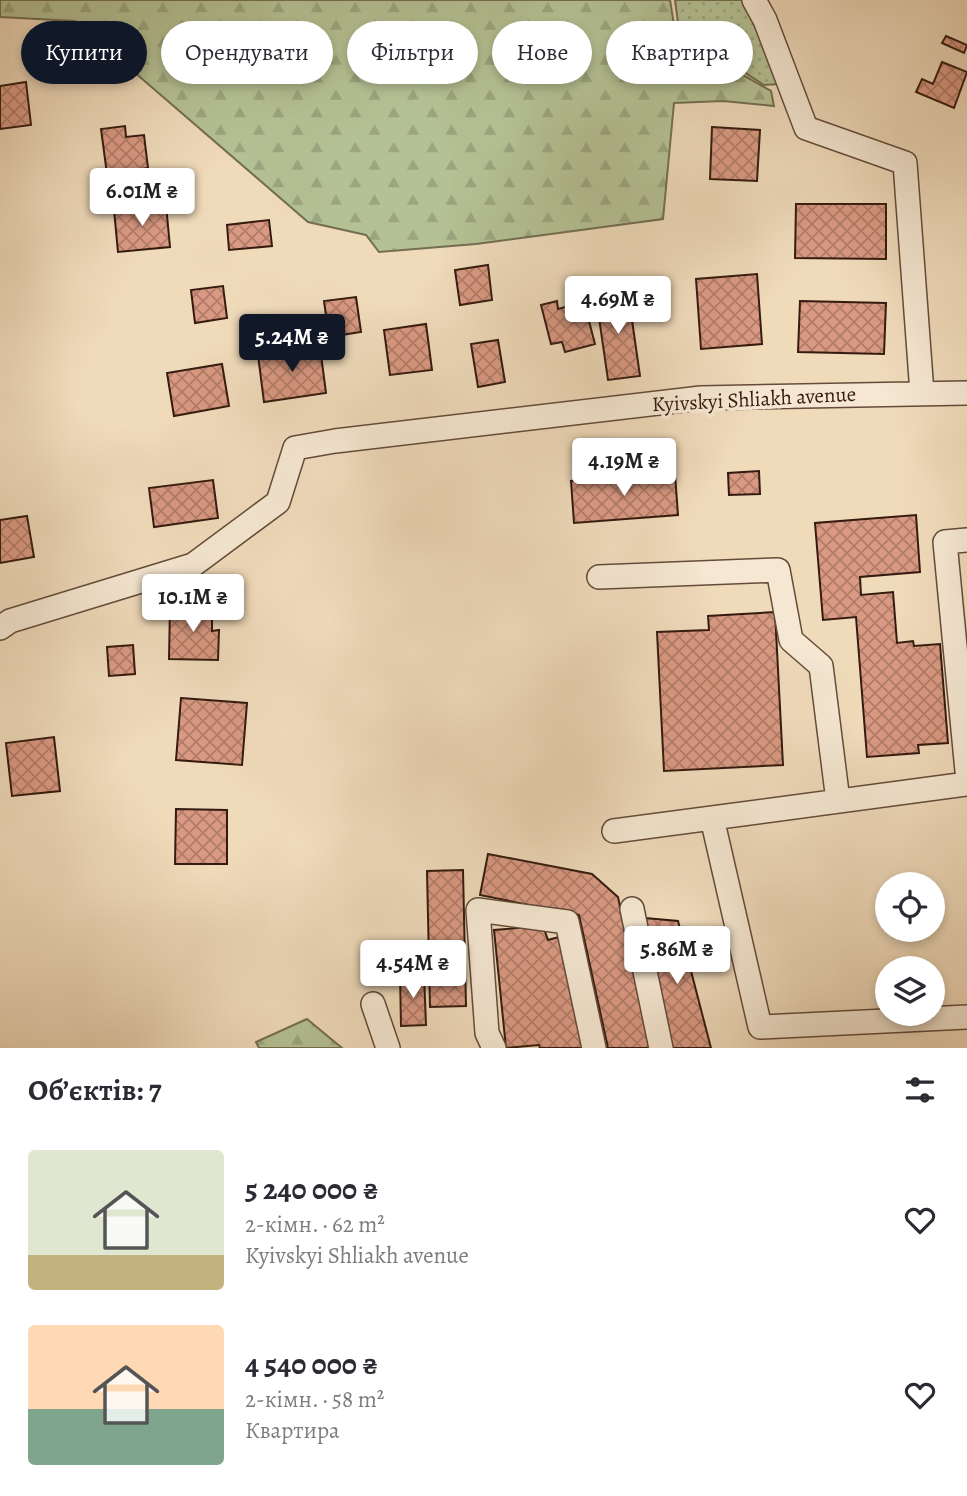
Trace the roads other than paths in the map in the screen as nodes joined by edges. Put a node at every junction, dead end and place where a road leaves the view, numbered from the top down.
1 (754, 0) edge
2 (922, 393) junction
3 (967, 393) edge
4 (967, 540) edge
5 (599, 577) dead end
6 (0, 628) edge
7 (967, 771) edge
8 (967, 784) edge
9 (838, 802) junction
10 (712, 818) junction
11 (614, 831) dead end
12 (632, 909) dead end
13 (373, 1004) dead end
14 (967, 1017) edge
15 (484, 1043) edge
16 (388, 1048) edge
17 (594, 1048) edge
18 (661, 1048) edge

1 - 2 street
2 - 3 street, Kyivskyi Shliakh avenue
2 - 6 street, Kyivskyi Shliakh avenue
4 - 7 street
5 - 9 street
8 - 9 street
9 - 10 street
10 - 11 street
10 - 14 street
12 - 18 street
13 - 16 street
15 - 17 street

